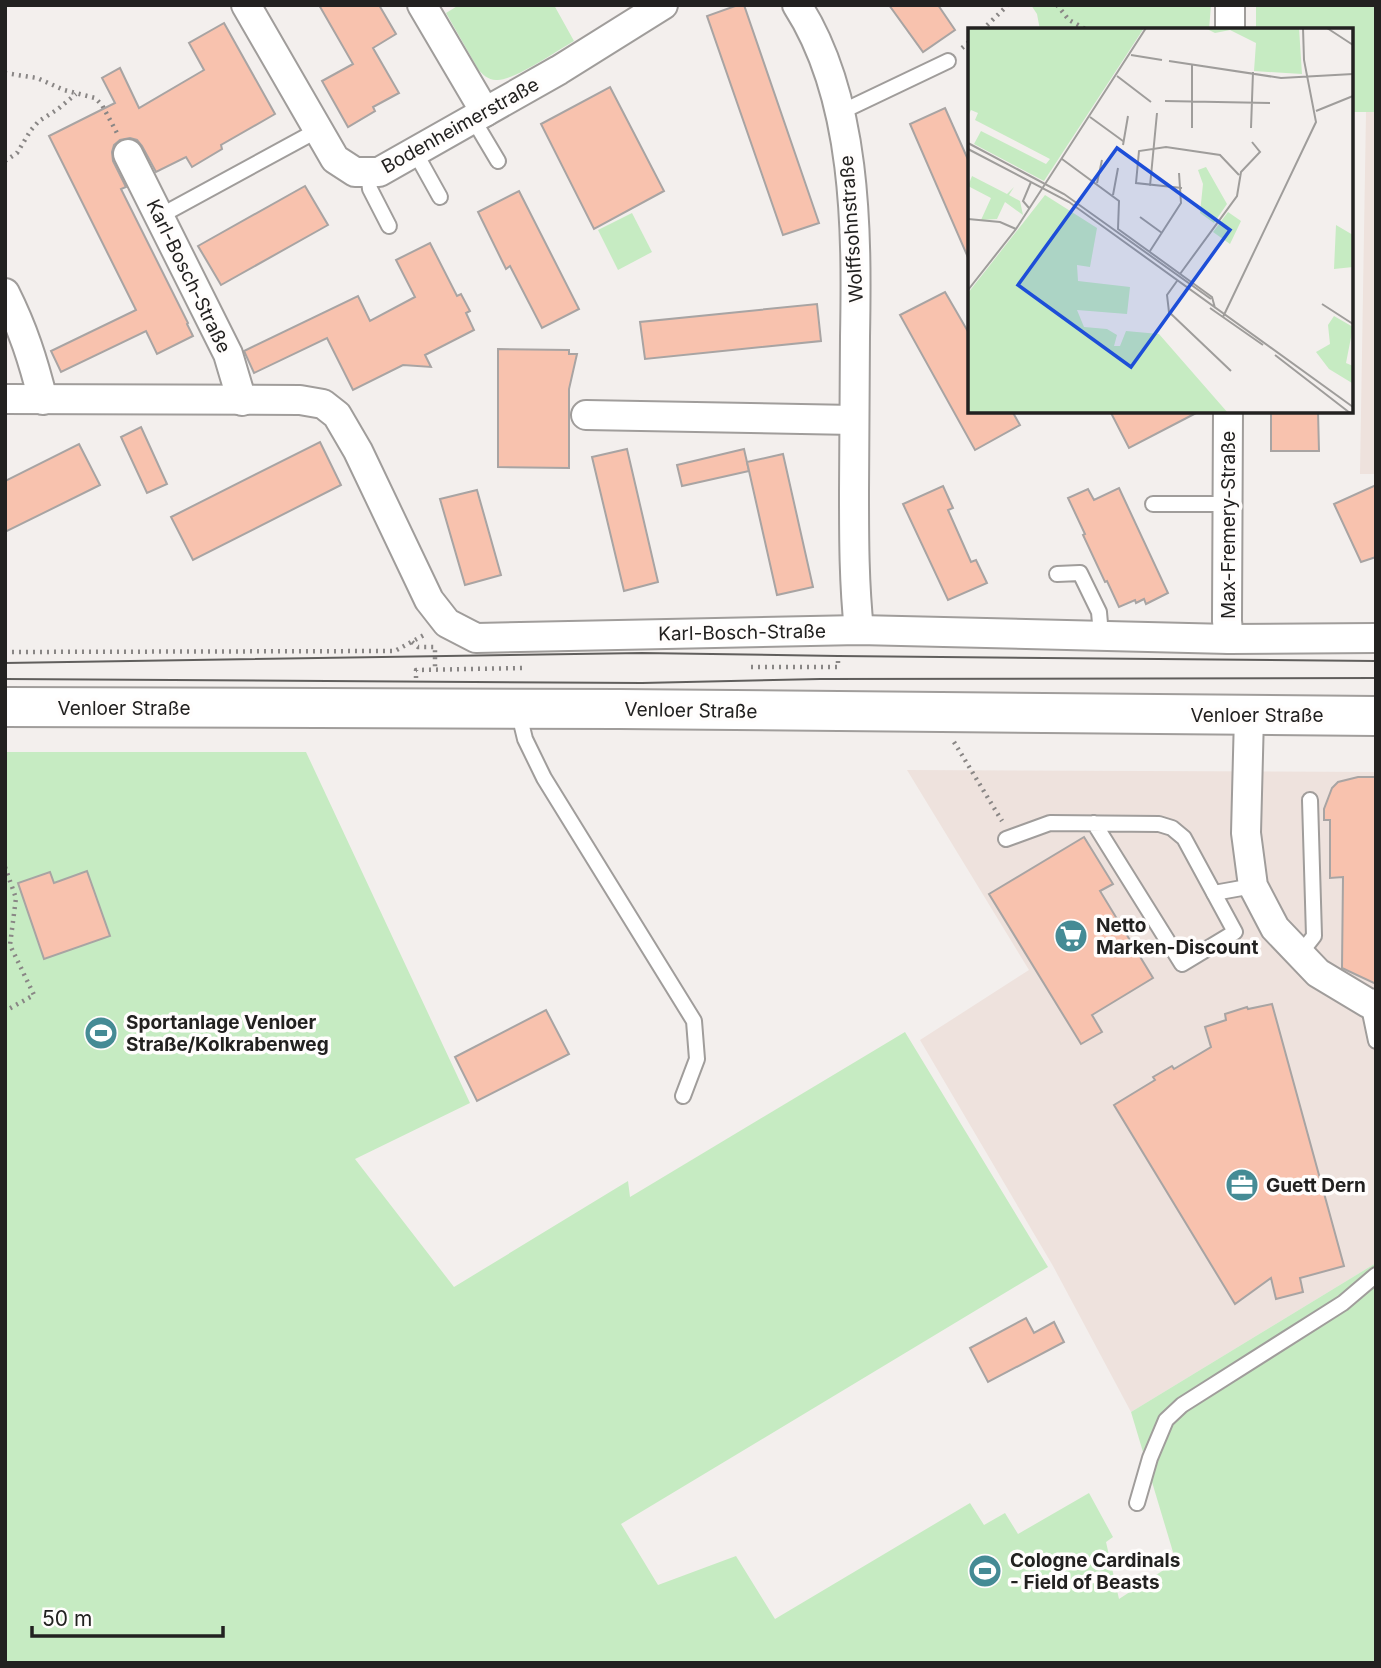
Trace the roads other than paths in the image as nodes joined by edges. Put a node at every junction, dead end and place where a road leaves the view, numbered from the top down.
1 (246, 5) edge
2 (422, 5) edge
3 (663, 5) edge
4 (797, 5) edge
5 (1230, 5) edge
6 (1230, 28) edge
7 (948, 61) dead end
8 (839, 113) junction
9 (479, 115) junction
10 (318, 130) junction
11 (415, 152) junction
12 (128, 154) road end
13 (498, 161) dead end
14 (368, 172) junction
15 (440, 197) dead end
16 (160, 216) junction
17 (389, 226) dead end
18 (5, 293) edge
19 (5, 399) edge
20 (43, 400) junction
21 (242, 401) junction
22 (1228, 413) edge
23 (586, 415) dead end
24 (855, 420) junction
25 (1153, 504) dead end
26 (1227, 504) junction
27 (1057, 574) dead end
28 (859, 630) junction
29 (1101, 635) junction
30 (1376, 638) edge
31 (1229, 639) junction
32 (5, 707) edge
33 (518, 709) junction
34 (1249, 716) junction
35 (1376, 716) edge
36 (1310, 800) dead end
37 (1094, 823) junction
38 (1010, 838) road end
39 (1253, 886) junction
40 (1214, 893) junction
41 (1300, 954) junction
42 (1372, 1004) edge
43 (1376, 1041) edge
44 (683, 1097) dead end
45 (1376, 1275) edge
46 (1136, 1503) dead end

1 - 10 street, Bodenheimerstraße
2 - 9 street
3 - 9 street, Bodenheimerstraße
4 - 8 street, Wolffsohnstraße
5 - 6 street
7 - 8 lane
8 - 24 street, Wolffsohnstraße
9 - 11 street, Bodenheimerstraße
9 - 13 lane
10 - 14 street, Bodenheimerstraße
10 - 16 lane
11 - 14 street, Bodenheimerstraße
11 - 15 lane
12 - 16 street, Karl-Bosch-Straße
14 - 17 lane
16 - 21 street, Karl-Bosch-Straße
18 - 20 street
19 - 20 street, Karl-Bosch-Straße
20 - 21 street, Karl-Bosch-Straße
21 - 28 street, Karl-Bosch-Straße
22 - 26 street, Max-Fremery-Straße
23 - 24 street
24 - 28 street, Wolffsohnstraße
25 - 26 lane
26 - 31 street, Max-Fremery-Straße
27 - 29 lane
28 - 29 street, Karl-Bosch-Straße
29 - 31 street, Karl-Bosch-Straße
30 - 31 street, Karl-Bosch-Straße
32 - 33 main road, Venloer Straße
33 - 34 main road, Venloer Straße
33 - 44 lane
34 - 35 main road, Venloer Straße
34 - 39 street
36 - 41 lane
37 - 38 lane
37 - 40 lane
37 - 40 lane
39 - 40 lane
39 - 41 street
41 - 42 street
42 - 43 lane
45 - 46 lane

